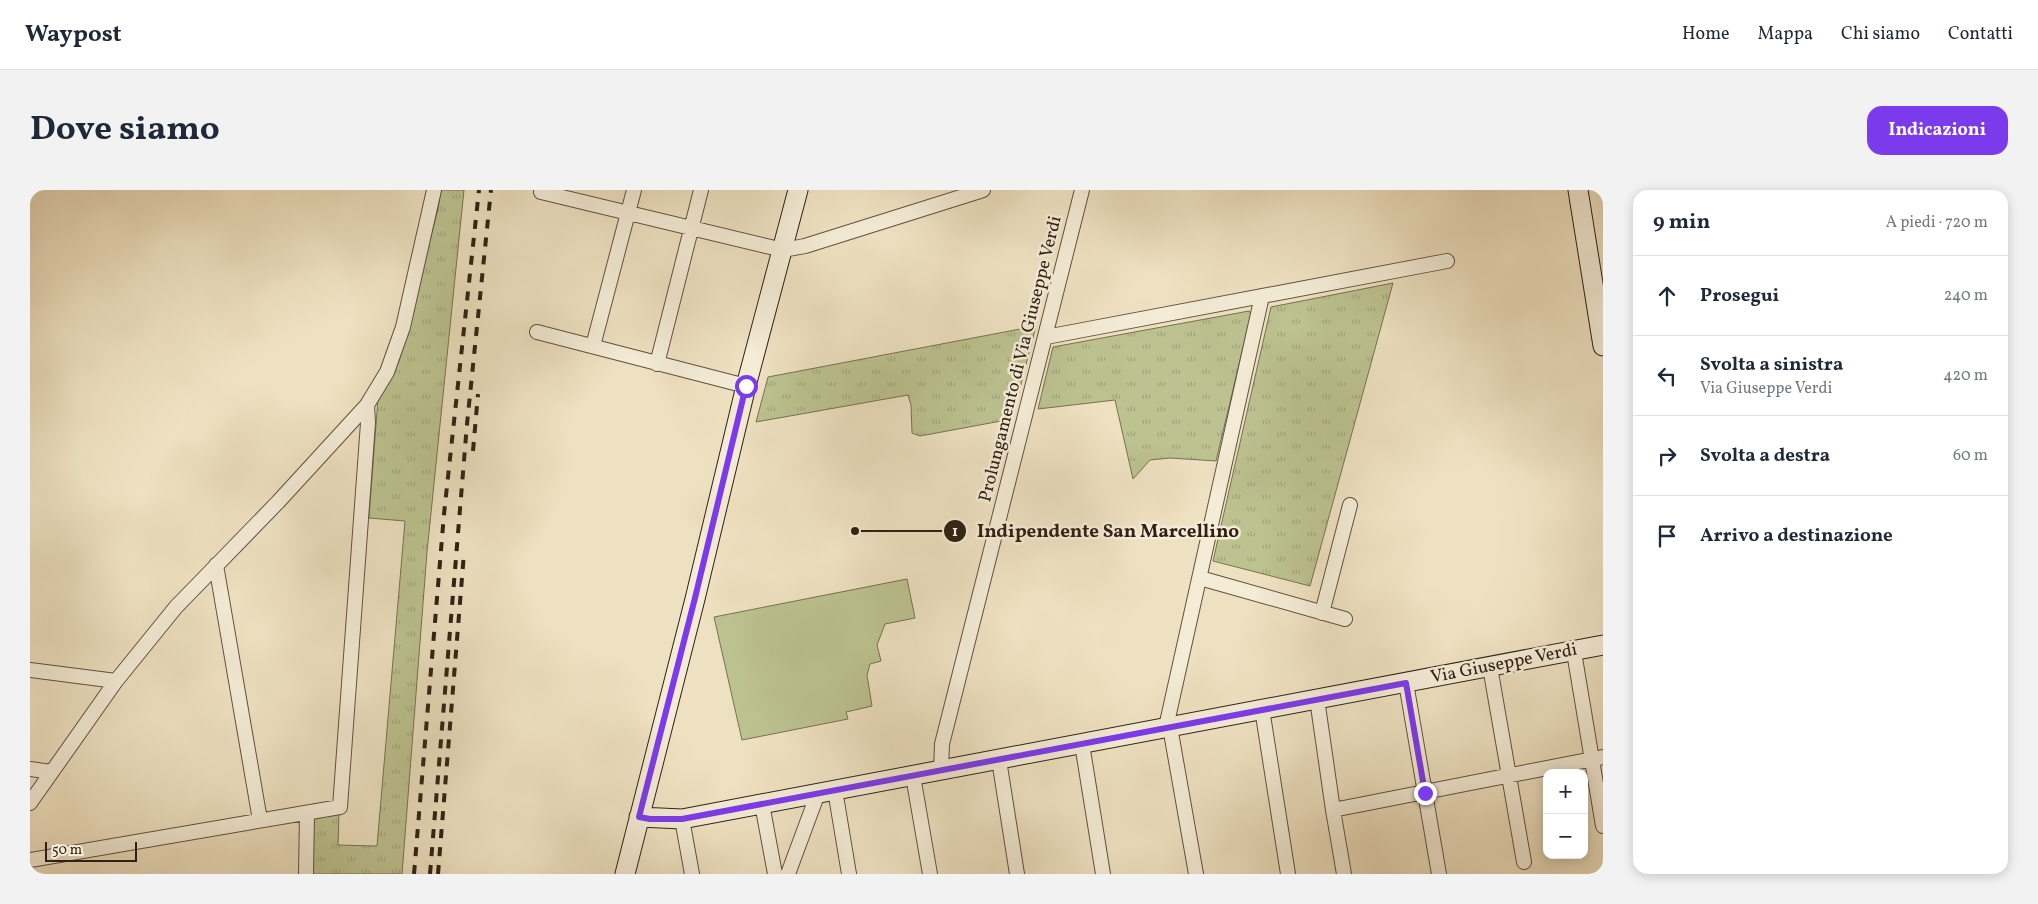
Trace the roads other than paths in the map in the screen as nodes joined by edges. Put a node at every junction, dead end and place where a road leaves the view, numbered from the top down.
1 (434, 190) edge
2 (634, 190) edge
3 (701, 190) edge
4 (798, 190) edge
5 (983, 190) edge
6 (1082, 190) edge
7 (1578, 190) edge
8 (541, 192) dead end
9 (628, 212) junction
10 (691, 230) junction
11 (783, 250) junction
12 (1448, 261) dead end
13 (1262, 296) junction
14 (1601, 326) edge
15 (537, 332) dead end
16 (1046, 337) junction
17 (593, 346) junction
18 (1603, 346) edge
19 (657, 364) junction
20 (746, 386) junction
21 (367, 405) junction
22 (1350, 505) dead end
23 (216, 565) junction
24 (1200, 578) junction
25 (1322, 613) junction
26 (1345, 619) dead end
27 (1603, 646) edge
28 (1574, 652) junction
29 (1490, 667) junction
30 (30, 670) edge
31 (116, 681) junction
32 (1406, 683) junction
33 (1317, 699) junction
34 (1262, 710) junction
35 (1168, 727) junction
36 (1082, 744) junction
37 (1597, 758) edge
38 (999, 760) junction
39 (30, 770) edge
40 (941, 771) junction
41 (52, 772) junction
42 (913, 776) junction
43 (1508, 776) junction
44 (826, 792) junction
45 (1425, 793) junction
46 (30, 803) edge
47 (762, 804) junction
48 (1333, 810) junction
49 (308, 813) junction
50 (639, 817) junction
51 (682, 819) junction
52 (260, 820) junction
53 (1603, 826) edge
54 (30, 860) edge
55 (1524, 862) dead end
56 (306, 874) edge
57 (625, 874) edge
58 (692, 874) edge
59 (775, 874) edge
60 (788, 874) edge
61 (849, 874) edge
62 (930, 874) edge
63 (1017, 874) edge
64 (1103, 874) edge
65 (1196, 874) edge
66 (1288, 874) edge
67 (1344, 874) edge
68 (1439, 874) edge

1 - 21 street
2 - 9 street
3 - 10 street
4 - 11 street
5 - 11 street
6 - 16 street, Prolungamento di Via Giuseppe Verdi
7 - 14 street
8 - 9 street
9 - 10 street
9 - 17 street
10 - 11 street
10 - 19 street
11 - 20 street
12 - 13 street
13 - 16 street
13 - 24 street
14 - 18 street
15 - 17 street
16 - 40 street, Prolungamento di Via Giuseppe Verdi
17 - 19 street
19 - 20 street
20 - 50 street
21 - 23 street
21 - 49 street
22 - 25 street
23 - 31 street
23 - 52 street
24 - 25 street
24 - 35 street
25 - 26 street
27 - 28 street, Via Giuseppe Verdi
28 - 29 street, Via Giuseppe Verdi
28 - 37 street
29 - 32 street, Via Giuseppe Verdi
29 - 43 street
30 - 31 street
31 - 41 street
32 - 33 street, Via Giuseppe Verdi
32 - 45 street
33 - 34 street, Via Giuseppe Verdi
33 - 48 street
34 - 35 street, Via Giuseppe Verdi
34 - 66 street
35 - 36 street, Via Giuseppe Verdi
35 - 65 street
36 - 38 street, Via Giuseppe Verdi
36 - 64 street
37 - 43 street
37 - 53 street
38 - 40 street, Via Giuseppe Verdi
38 - 63 street
39 - 41 street
40 - 42 street, Via Giuseppe Verdi
41 - 46 street
42 - 44 street, Via Giuseppe Verdi
42 - 62 street
43 - 45 street
43 - 55 street
44 - 47 street, Via Giuseppe Verdi
44 - 60 street
44 - 61 street
45 - 48 street
45 - 68 street
47 - 51 street, Via Giuseppe Verdi
47 - 59 street
48 - 67 street
49 - 52 street
49 - 56 street
50 - 51 street, Via Giuseppe Verdi
50 - 57 street
51 - 58 street
52 - 54 street

